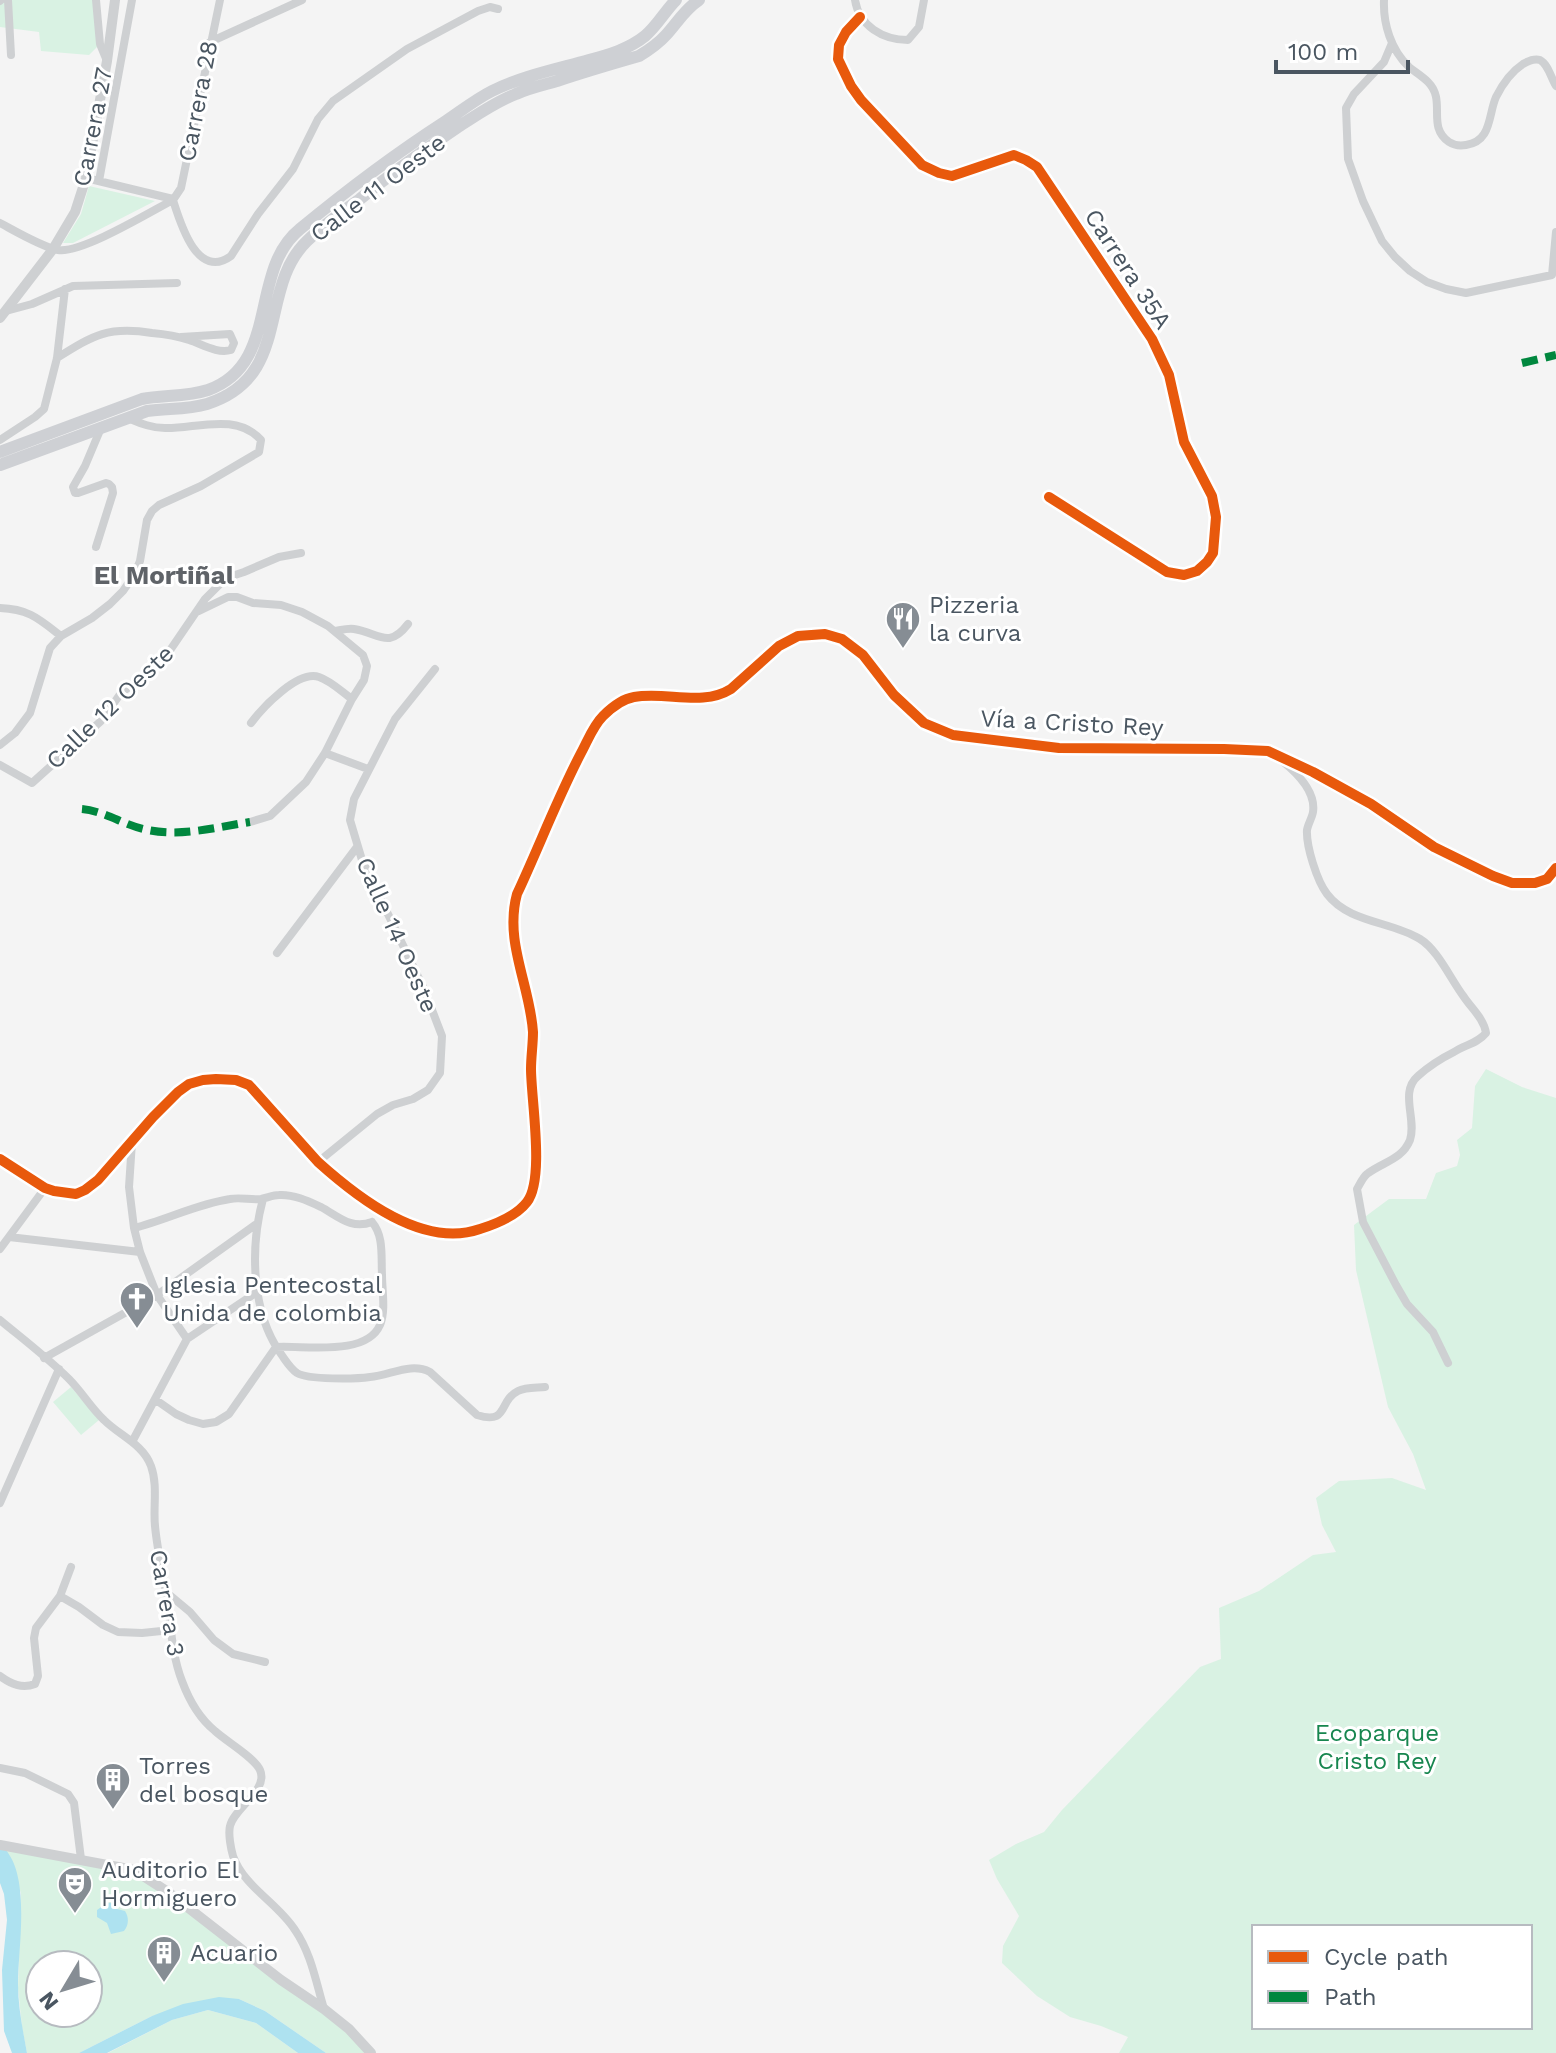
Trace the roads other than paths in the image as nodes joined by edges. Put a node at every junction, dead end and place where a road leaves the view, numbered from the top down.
1 (8, 0) edge
2 (96, 0) edge
3 (115, 0) edge
4 (132, 0) edge
5 (220, 0) edge
6 (302, 0) edge
7 (676, 0) edge
8 (699, 0) edge
9 (855, 0) edge
10 (924, 0) edge
11 (1384, 0) edge
12 (498, 9) dead end
13 (860, 17) junction
14 (210, 42) junction
15 (1392, 43) junction
16 (11, 55) dead end
17 (107, 61) junction
18 (1556, 86) edge
19 (516, 87) junction
20 (86, 178) junction
21 (99, 181) junction
22 (173, 200) junction
23 (0, 223) edge
24 (1556, 232) edge
25 (53, 249) junction
26 (177, 283) dead end
27 (65, 289) junction
28 (3, 314) edge
29 (181, 337) junction
30 (57, 358) junction
31 (165, 408) junction
32 (128, 418) junction
33 (101, 428) junction
34 (162, 428) junction
35 (70, 439) junction
36 (0, 440) edge
37 (92, 450) junction
38 (0, 452) edge
39 (0, 465) edge
40 (1049, 497) dead end
41 (96, 547) dead end
42 (301, 553) dead end
43 (0, 608) edge
44 (199, 611) junction
45 (408, 624) dead end
46 (335, 631) junction
47 (61, 636) junction
48 (435, 669) dead end
49 (352, 699) junction
50 (251, 723) dead end
51 (0, 745) edge
52 (1271, 752) junction
53 (325, 753) junction
54 (0, 765) edge
55 (368, 769) junction
56 (250, 822) dead end
57 (357, 847) junction
58 (1556, 868) edge
59 (277, 953) dead end
60 (132, 1142) junction
61 (0, 1159) edge
62 (318, 1162) junction
63 (45, 1188) junction
64 (263, 1199) junction
65 (377, 1206) junction
66 (372, 1222) junction
67 (255, 1225) junction
68 (134, 1228) junction
69 (9, 1237) junction
70 (0, 1249) edge
71 (140, 1252) junction
72 (257, 1292) junction
73 (157, 1295) junction
74 (0, 1320) edge
75 (187, 1339) junction
76 (276, 1347) junction
77 (44, 1358) junction
78 (1448, 1363) dead end
79 (59, 1369) junction
80 (545, 1387) dead end
81 (156, 1400) junction
82 (132, 1442) junction
83 (4, 1481) edge
84 (0, 1503) edge
85 (71, 1567) dead end
86 (166, 1592) junction
87 (60, 1596) junction
88 (171, 1630) junction
89 (265, 1662) dead end
90 (0, 1676) edge
91 (0, 1768) edge
92 (0, 1845) edge
93 (81, 1859) junction
94 (324, 2009) junction
95 (371, 2053) edge

1 - 16 street
2 - 17 street
3 - 17 street, Carrera 27
4 - 21 street
5 - 14 street, Carrera 28
6 - 14 street
7 - 19 main road
8 - 19 main road
9 - 13 street
10 - 13 street
11 - 15 street
12 - 22 street
13 - 40 street, Carrera 35A
14 - 22 street, Carrera 28
15 - 18 street
15 - 24 street
17 - 20 street, Carrera 27
19 - 31 main road, Calle 11 Oeste
19 - 38 main road, Calle 11 Oeste
20 - 21 street
20 - 25 street, Carrera 27
21 - 22 street
22 - 25 street
23 - 25 street
25 - 28 street, Carrera 27
26 - 27 street
27 - 28 street
27 - 30 street
29 - 29 street
29 - 30 street
30 - 36 street
31 - 32 main road, Calle 11 Oeste
31 - 34 street
32 - 33 main road, Calle 11 Oeste
32 - 34 street
33 - 35 main road, Calle 11 Oeste
33 - 37 street
34 - 47 street
35 - 37 street
35 - 39 main road, Calle 11 Oeste
37 - 41 street
42 - 44 street, Calle 12 Oeste
43 - 47 street
44 - 46 street
44 - 54 street, Calle 12 Oeste
45 - 46 street
46 - 49 street
47 - 51 street
48 - 55 street, Calle 14 Oeste
49 - 50 street
49 - 53 street
52 - 58 street, Vía a Cristo Rey
52 - 65 street, Vía a Cristo Rey
52 - 78 street
53 - 55 street
53 - 56 street
55 - 57 street, Calle 14 Oeste
57 - 59 street
57 - 62 street, Calle 14 Oeste
60 - 62 street, Vía a Cristo Rey
60 - 63 street, Vía a Cristo Rey
60 - 68 street
61 - 63 street
62 - 65 street, Vía a Cristo Rey
63 - 69 street
64 - 66 street
64 - 67 street
64 - 68 street
65 - 66 street
66 - 76 street
67 - 72 street
67 - 73 street
68 - 71 street
69 - 70 street
69 - 71 street
71 - 73 street
72 - 75 street
72 - 76 street
73 - 75 street
73 - 77 street
74 - 77 street
75 - 81 street
76 - 80 street
76 - 81 street
77 - 79 street
79 - 82 street
79 - 83 street
81 - 82 street
82 - 86 street, Carrera 3
83 - 84 street
85 - 87 street
86 - 88 street, Carrera 3
86 - 89 street
87 - 88 street
87 - 90 street
88 - 94 street, Carrera 3
91 - 93 street
92 - 93 street
93 - 94 street
94 - 95 street

